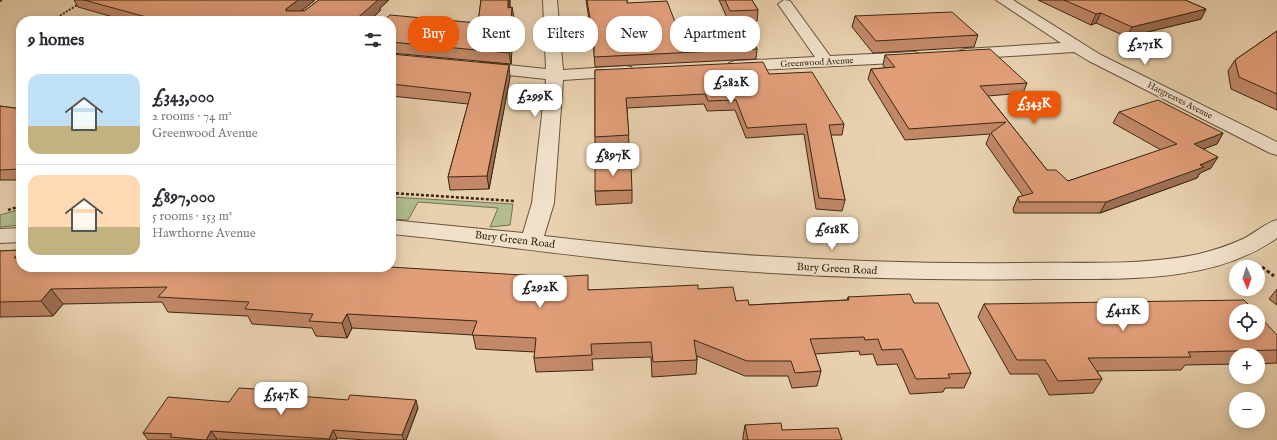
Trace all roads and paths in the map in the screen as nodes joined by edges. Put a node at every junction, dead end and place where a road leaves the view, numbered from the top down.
1 (3, 0) edge
2 (550, 0) edge
3 (1003, 0) edge
4 (0, 1) edge
5 (82, 2) dead end
6 (785, 4) dead end
7 (59, 16) edge
8 (1075, 47) junction
9 (951, 55) edge
10 (927, 56) edge
11 (826, 62) junction
12 (461, 65) edge
13 (722, 67) edge
14 (642, 71) edge
15 (555, 75) junction
16 (1277, 149) edge
17 (396, 193) edge
18 (543, 203) junction
19 (16, 208) edge
20 (2, 212) dead end
21 (396, 227) edge
22 (1277, 228) edge
23 (16, 234) edge
24 (0, 236) edge
25 (530, 241) junction

1 - 4 path
2 - 15 street
3 - 8 street, Hargreaves Avenue
5 - 7 path
6 - 11 street
8 - 9 street
8 - 16 street, Hargreaves Avenue
10 - 11 street, Greenwood Avenue
11 - 13 street, Greenwood Avenue
12 - 15 street
14 - 15 street
15 - 18 street
17 - 18 path
18 - 25 street
19 - 20 path
21 - 25 street, Bury Green Road
22 - 25 street, Bury Green Road
23 - 24 street

